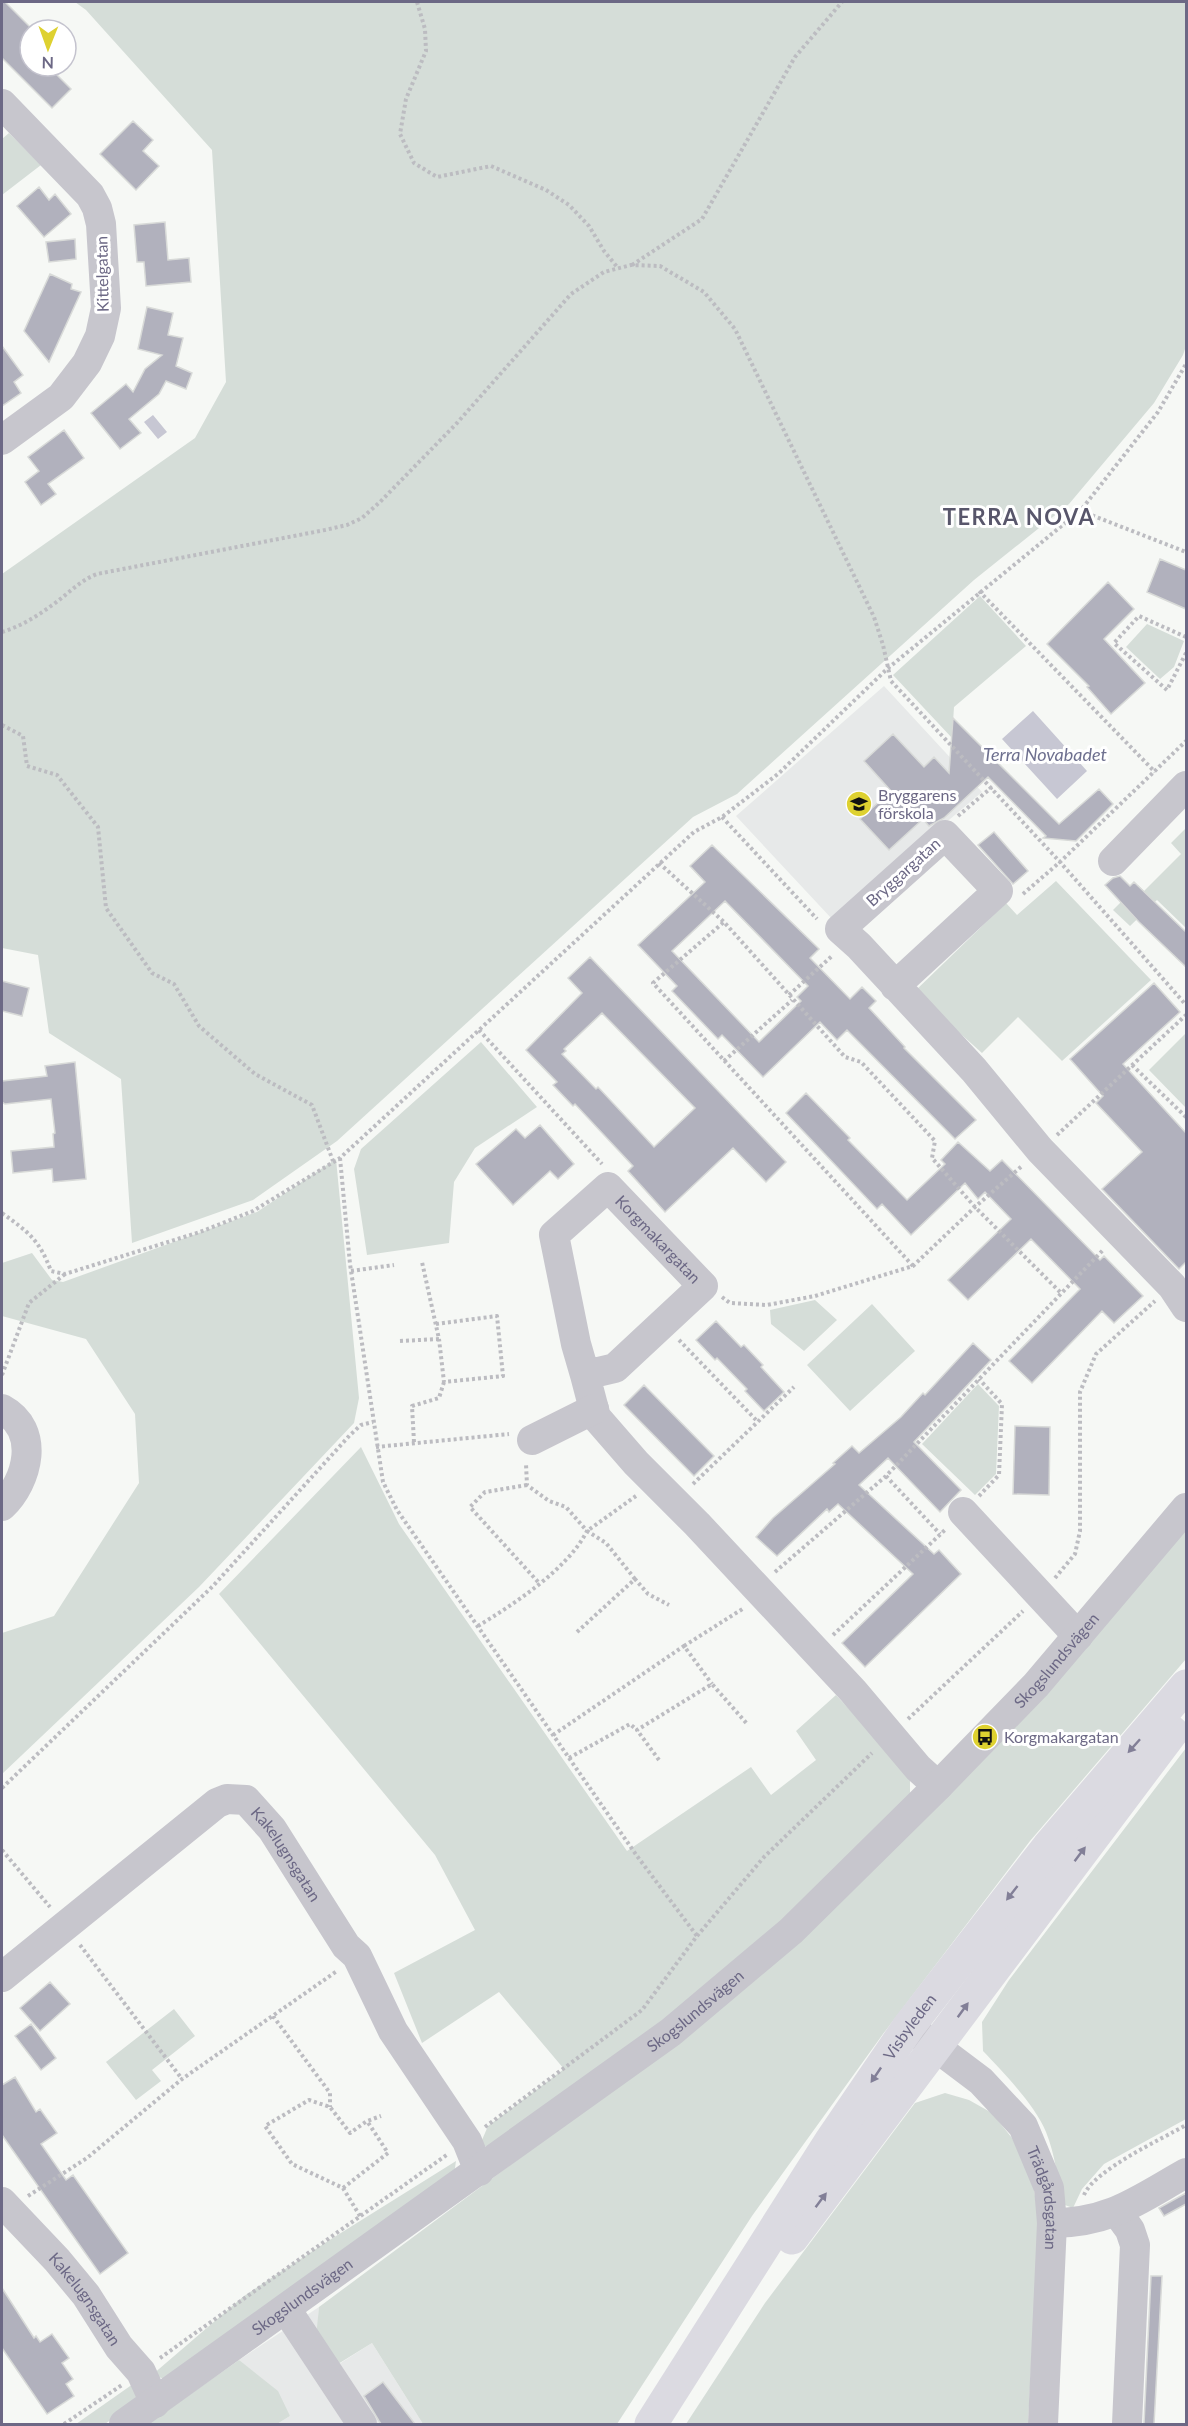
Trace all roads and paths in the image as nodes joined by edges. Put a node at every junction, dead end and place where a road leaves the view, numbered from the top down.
1 (417, 2) edge
2 (842, 2) edge
3 (2, 104) edge
4 (631, 265) junction
5 (618, 268) junction
6 (1186, 364) edge
7 (2, 440) edge
8 (1081, 510) junction
9 (1186, 552) edge
10 (979, 591) junction
11 (2, 632) edge
12 (1186, 637) edge
13 (1186, 653) edge
14 (887, 669) junction
15 (2, 725) edge
16 (1186, 741) edge
17 (1155, 772) junction
18 (1186, 786) edge
19 (722, 817) junction
20 (1113, 861) dead end
21 (1060, 862) junction
22 (659, 863) junction
23 (998, 891) junction
24 (724, 922) junction
25 (820, 922) dead end
26 (842, 947) dead end
27 (895, 986) junction
28 (791, 998) junction
29 (1186, 1005) edge
30 (1186, 1015) edge
31 (479, 1030) junction
32 (724, 1061) junction
33 (1132, 1065) junction
34 (1186, 1117) edge
35 (1041, 1150) junction
36 (339, 1158) junction
37 (333, 1161) junction
38 (605, 1167) dead end
39 (975, 1207) junction
40 (2, 1213) edge
41 (1121, 1232) junction
42 (423, 1262) dead end
43 (394, 1265) dead end
44 (913, 1266) junction
45 (351, 1271) junction
46 (65, 1274) junction
47 (704, 1286) junction
48 (1060, 1292) junction
49 (1179, 1297) edge
50 (436, 1324) junction
51 (671, 1332) dead end
52 (439, 1339) junction
53 (400, 1341) dead end
54 (2, 1375) edge
55 (585, 1375) junction
56 (979, 1379) junction
57 (444, 1382) junction
58 (794, 1387) dead end
59 (2, 1409) edge
60 (594, 1409) junction
61 (373, 1422) junction
62 (758, 1422) junction
63 (531, 1440) junction
64 (414, 1442) junction
65 (376, 1447) junction
66 (886, 1476) junction
67 (527, 1485) junction
68 (643, 1491) dead end
69 (686, 1491) dead end
70 (2, 1506) edge
71 (1186, 1508) edge
72 (963, 1512) junction
73 (587, 1531) junction
74 (940, 1534) junction
75 (635, 1579) junction
76 (539, 1583) junction
77 (1040, 1595) junction
78 (752, 1597) junction
79 (669, 1605) dead end
80 (478, 1626) junction
81 (577, 1632) dead end
82 (1078, 1636) junction
83 (684, 1646) junction
84 (816, 1652) junction
85 (712, 1684) junction
86 (1186, 1686) edge
87 (1186, 1712) edge
88 (748, 1725) dead end
89 (638, 1730) junction
90 (553, 1736) junction
91 (890, 1736) junction
92 (569, 1758) junction
93 (659, 1760) dead end
94 (938, 1786) junction
95 (2, 1788) edge
96 (2, 1850) edge
97 (65, 1925) junction
98 (697, 1936) junction
99 (357, 1956) junction
100 (2, 1977) edge
101 (273, 2016) junction
102 (909, 2026) junction
103 (936, 2047) junction
104 (182, 2079) junction
105 (330, 2107) junction
106 (381, 2116) dead end
107 (367, 2121) junction
108 (1186, 2125) edge
109 (467, 2141) junction
110 (479, 2171) junction
111 (1186, 2173) edge
112 (343, 2188) junction
113 (4, 2206) edge
114 (1117, 2212) junction
115 (360, 2216) junction
116 (1065, 2223) junction
117 (286, 2309) junction
118 (141, 2372) junction
119 (670, 2396) junction
120 (154, 2403) junction
121 (64, 2424) edge
122 (124, 2424) edge
123 (362, 2424) edge
124 (651, 2424) edge
125 (1043, 2424) edge
126 (1127, 2424) edge

1 - 5 path
2 - 4 path
3 - 7 street, Kittelgatan
4 - 5 path
4 - 14 path
5 - 11 path
6 - 8 path
8 - 9 path
8 - 10 path
10 - 14 path
10 - 17 path
12 - 13 path
14 - 19 path
14 - 21 path
15 - 37 path
16 - 17 path
17 - 21 path
18 - 20 street
19 - 22 path
19 - 25 path
21 - 23 path
21 - 29 path
22 - 24 path
22 - 31 path
23 - 27 street
23 - 27 street, Bryggargatan
24 - 28 path
24 - 32 path
26 - 28 path
27 - 35 street, Bryggargatan
28 - 32 path
28 - 39 path
30 - 33 path
31 - 36 path
31 - 38 path
32 - 44 path
33 - 34 path
33 - 35 path
35 - 39 path
35 - 41 street, Bryggargatan
36 - 37 path
36 - 45 path
37 - 46 path
39 - 44 path
39 - 48 path
40 - 46 path
41 - 48 path
41 - 49 street, Bryggargatan
42 - 50 path
43 - 45 path
44 - 47 path
45 - 61 path
46 - 54 path
47 - 55 street, Korgmakargatan
47 - 55 street, Korgmakargatan
48 - 56 path
49 - 77 path
50 - 52 path
50 - 57 path
51 - 62 path
52 - 53 path
52 - 57 path
55 - 60 street, Korgmakargatan
56 - 66 path
56 - 72 path
57 - 64 path
58 - 62 path
59 - 70 street
60 - 63 street
60 - 78 street, Korgmakargatan
61 - 65 path
61 - 95 path
62 - 69 path
63 - 64 path
63 - 67 path
64 - 65 path
65 - 80 path
66 - 74 path
66 - 78 path
67 - 73 path
67 - 76 path
68 - 73 path
71 - 82 street, Skogslundsvägen
72 - 74 path
72 - 77 street
73 - 75 path
73 - 76 path
74 - 84 path
75 - 79 path
75 - 81 path
76 - 80 path
77 - 82 street
77 - 91 path
78 - 83 path
78 - 84 street, Korgmakargatan
80 - 90 path
82 - 94 street, Skogslundsvägen
83 - 85 path
83 - 90 path
84 - 91 street, Korgmakargatan
85 - 88 path
85 - 89 path
86 -> 102 main road, Visbyleden
103 -> 87 main road, Visbyleden
89 - 92 path
89 - 93 path
90 - 92 path
91 - 94 street, Korgmakargatan
91 - 98 path
92 - 98 path
94 - 110 street, Skogslundsvägen
96 - 97 path
97 - 99 street, Kakelugnsgatan
97 - 100 street, Kakelugnsgatan
97 - 104 path
98 - 109 path
99 - 101 path
99 - 109 street, Kakelugnsgatan
101 - 104 path
101 - 105 path
102 - 103 street, Trädgårdsgatan
102 -> 119 main road, Visbyleden
103 - 116 street, Trädgårdsgatan
119 -> 103 main road, Visbyleden
104 - 113 path
105 - 107 path
105 - 112 path
106 - 107 path
107 - 112 path
108 - 116 path
109 - 110 street, Kakelugnsgatan
109 - 115 path
110 - 117 street, Skogslundsvägen
111 - 114 street
112 - 115 path
113 - 118 street, Kakelugnsgatan
114 - 116 street
114 - 126 street
115 - 118 path
116 - 125 street, Trädgårdsgatan
117 - 120 street, Skogslundsvägen
117 - 123 street
118 - 120 street, Kakelugnsgatan
118 - 121 path
119 - 124 main road, Visbyleden
120 - 122 street, Skogslundsvägen

